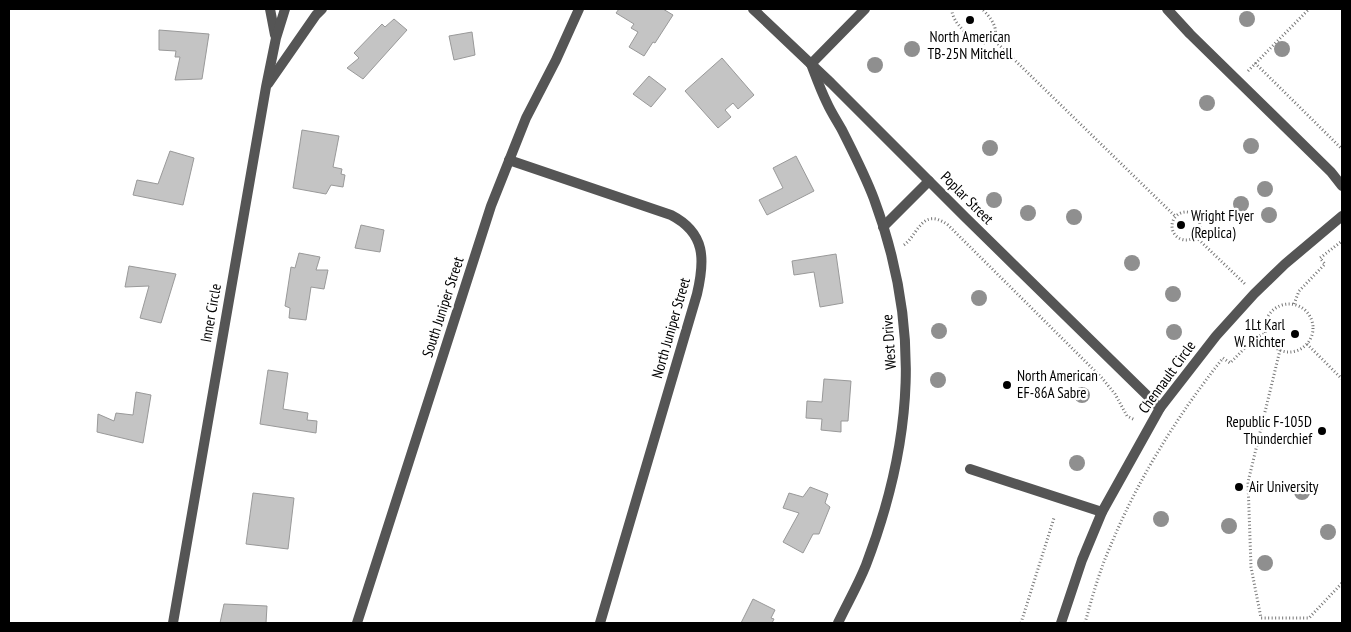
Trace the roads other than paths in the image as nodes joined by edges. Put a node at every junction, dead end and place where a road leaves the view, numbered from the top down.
1 (270, 9) edge
2 (285, 9) edge
3 (322, 9) edge
4 (579, 9) edge
5 (752, 9) edge
6 (865, 9) edge
7 (1167, 9) edge
8 (276, 38) junction
9 (812, 64) junction
10 (266, 87) junction
11 (509, 160) junction
12 (929, 181) junction
13 (1342, 186) edge
14 (1342, 216) edge
15 (883, 227) junction
16 (1160, 408) junction
17 (970, 469) dead end
18 (1102, 512) junction
19 (173, 623) edge
20 (357, 623) edge
21 (600, 623) edge
22 (838, 623) edge
23 (1061, 623) edge

1 - 8 street
2 - 8 street, Inner Circle
3 - 10 street
4 - 11 street, South Juniper Street
5 - 9 street, Poplar Street
6 - 9 street
7 - 13 street
8 - 10 street, Inner Circle
9 - 12 street, Poplar Street
9 - 15 street, West Drive
10 - 19 street, Inner Circle
11 - 20 street, South Juniper Street
11 - 21 street, North Juniper Street
12 - 15 street
12 - 16 street, Poplar Street
14 - 16 street, Chennault Circle
15 - 22 street, West Drive
16 - 18 street, Chennault Circle
17 - 18 street
18 - 23 street, Chennault Circle

